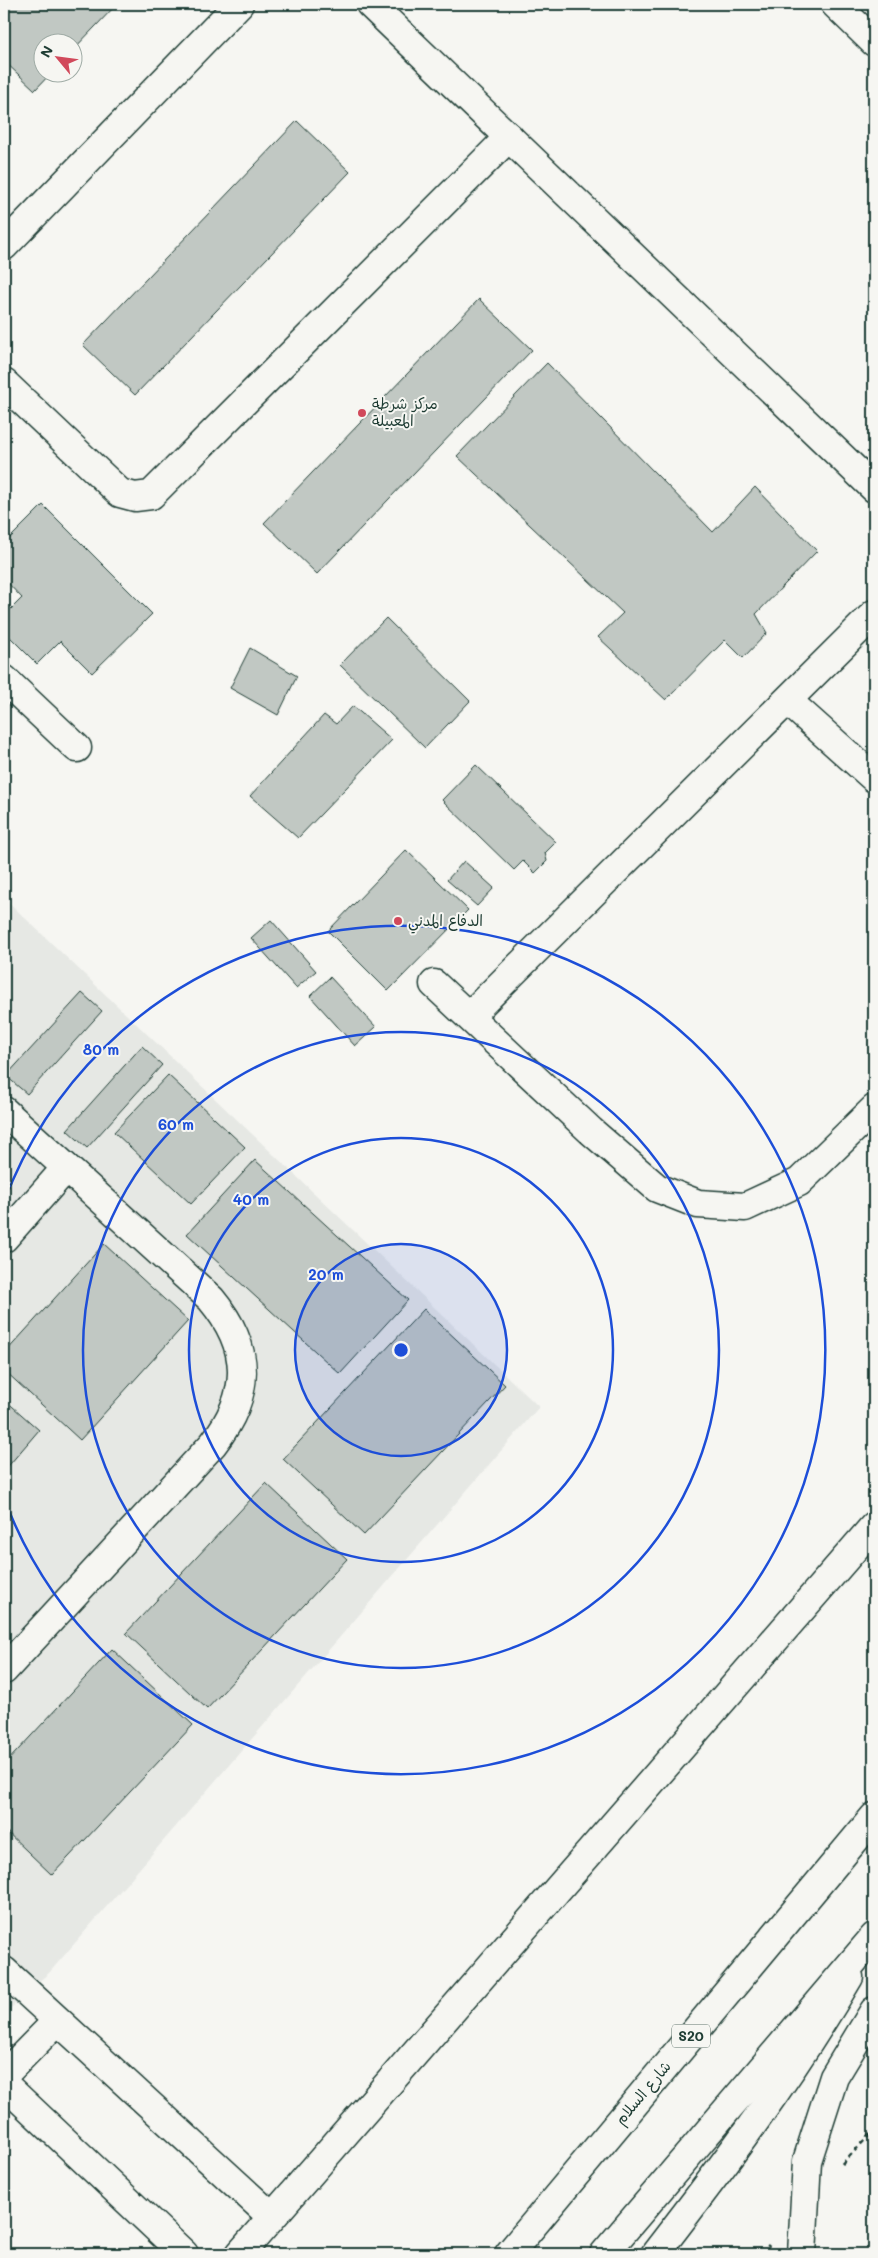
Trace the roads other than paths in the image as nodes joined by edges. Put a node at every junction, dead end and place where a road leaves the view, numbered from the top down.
1 (239, 4) edge
2 (370, 4) edge
3 (835, 4) edge
4 (874, 42) edge
5 (510, 137) junction
6 (4, 246) edge
7 (4, 382) edge
8 (874, 488) edge
9 (874, 614) edge
10 (4, 679) edge
11 (788, 701) junction
12 (77, 748) dead end
13 (874, 778) edge
14 (434, 984) dead end
15 (469, 1016) junction
16 (874, 1109) edge
17 (4, 1112) edge
18 (66, 1168) junction
19 (4, 1238) edge
20 (874, 1526) edge
21 (4, 1670) edge
22 (874, 1817) edge
23 (871, 1940) edge
24 (4, 1971) edge
25 (874, 2011) edge
26 (57, 2021) junction
27 (4, 2075) edge
28 (4, 2084) edge
29 (272, 2218) junction
30 (184, 2254) edge
31 (240, 2254) edge
32 (508, 2254) edge
33 (604, 2254) edge
34 (655, 2254) edge
35 (802, 2254) edge

1 - 6 street
2 - 5 street
3 - 4 street
5 - 7 street
5 - 8 street
9 - 11 street
10 - 12 street
11 - 13 street
11 - 15 street
14 - 15 street
15 - 16 street
17 - 18 street
18 - 19 street
18 - 21 street
20 - 29 street
22 - 32 street, شارع السلام / S20
23 - 33 street
23 - 34 street
24 - 26 street
25 - 35 street
26 - 27 street
26 - 29 street
28 - 30 street
29 - 31 street

